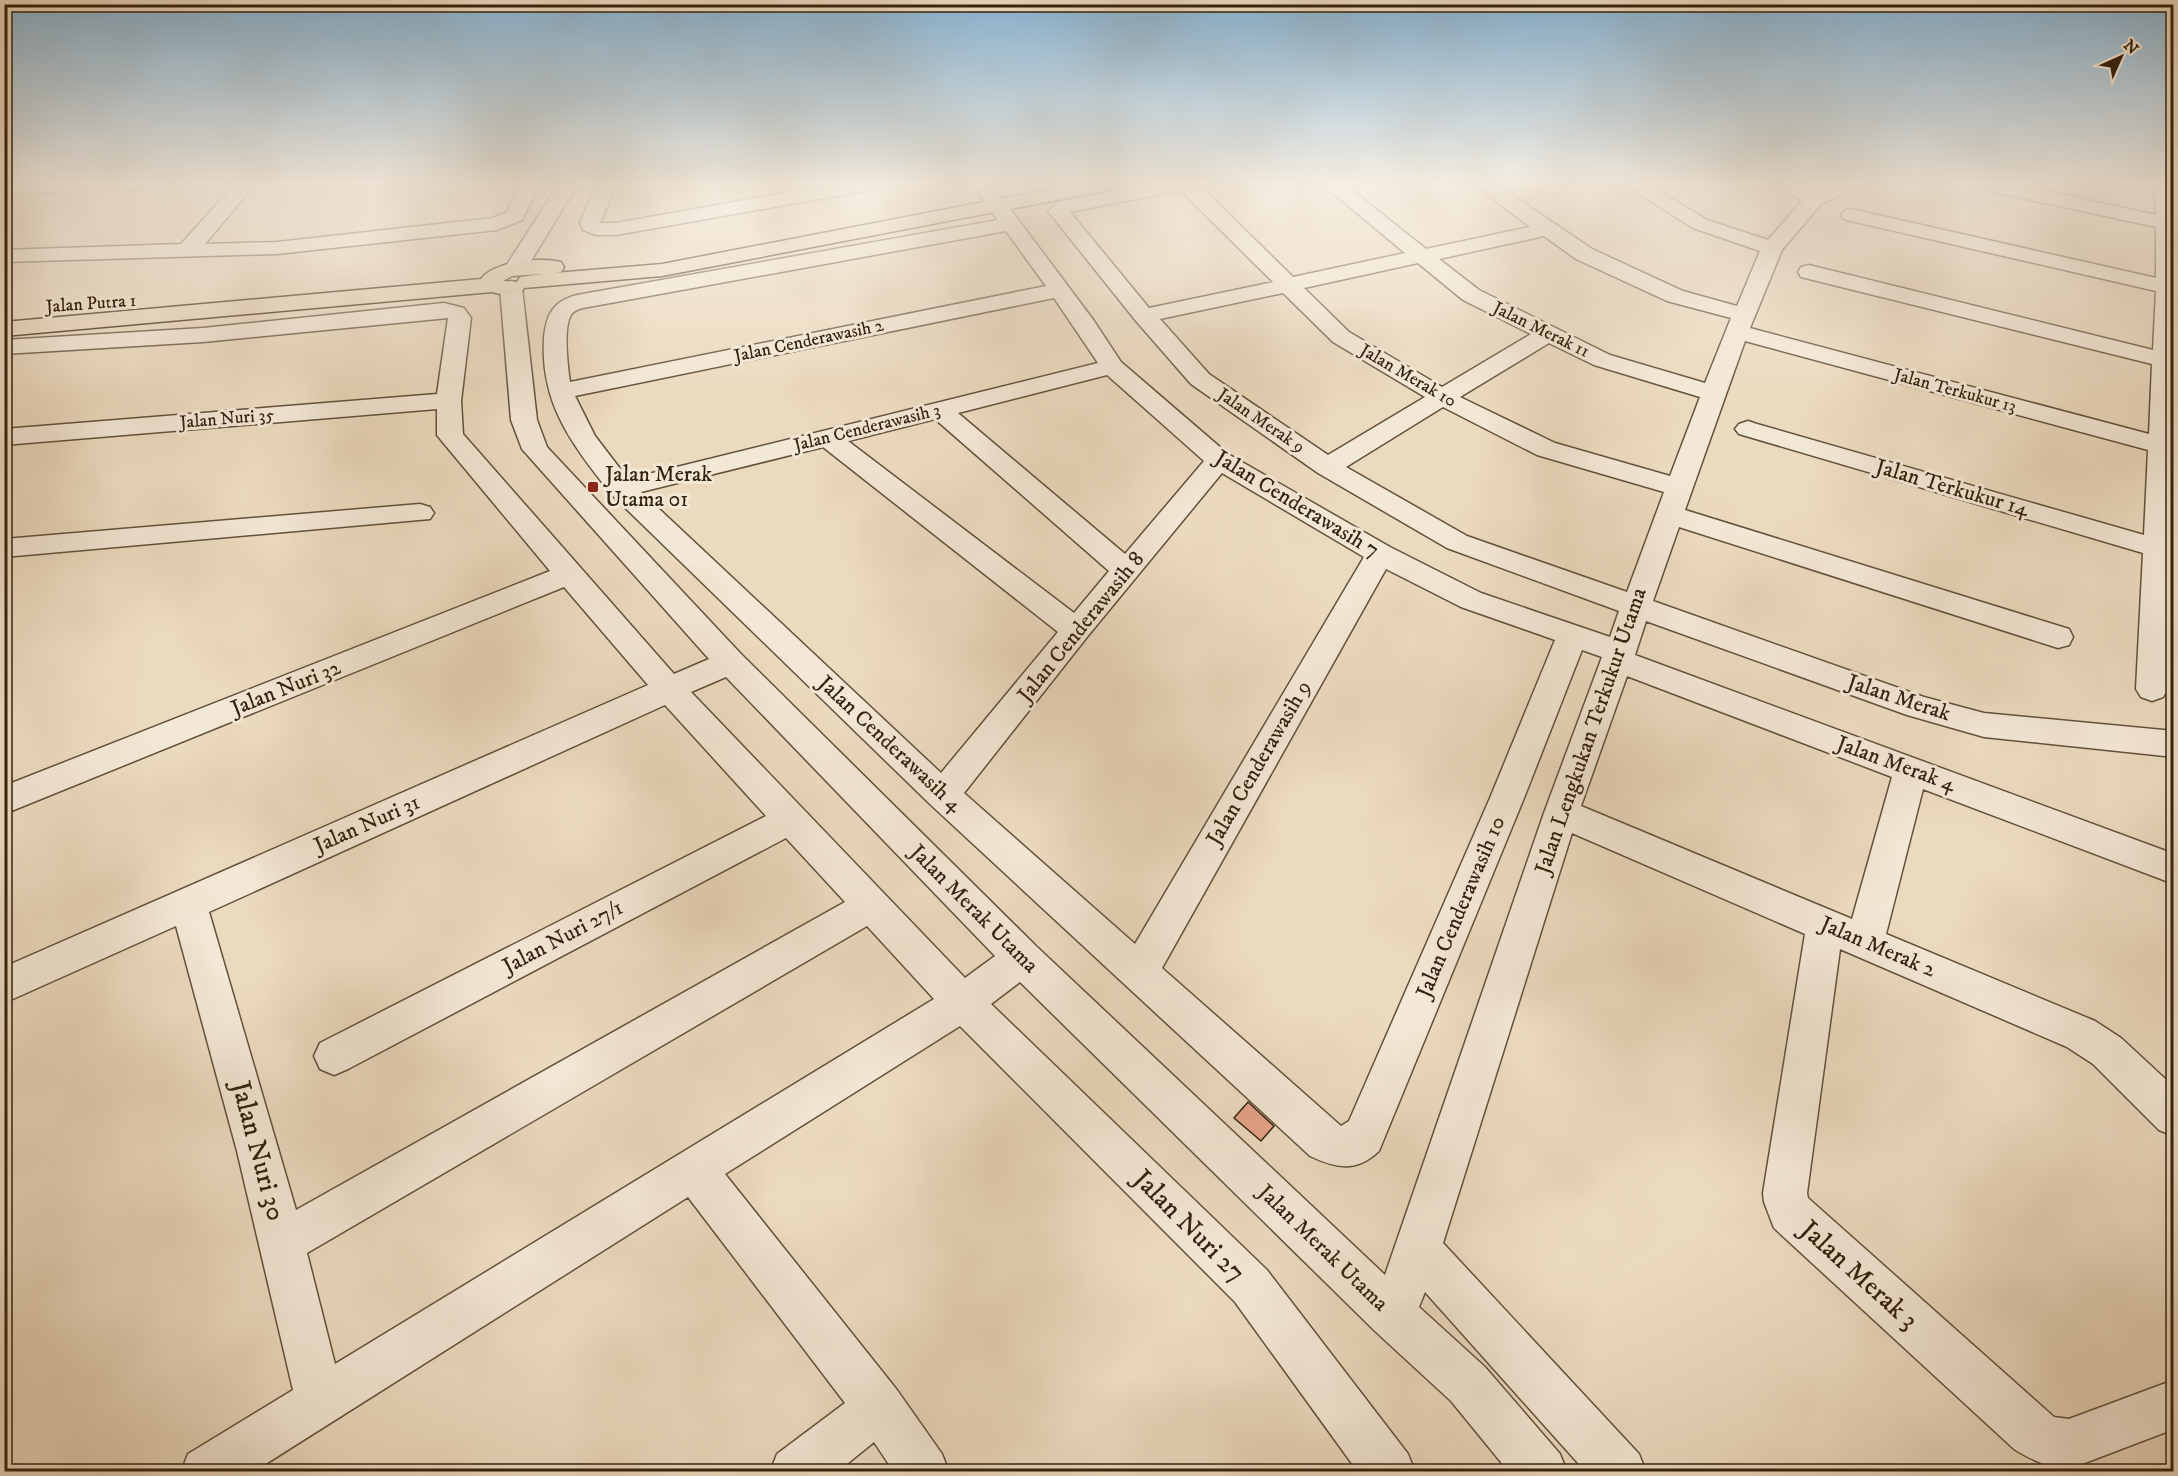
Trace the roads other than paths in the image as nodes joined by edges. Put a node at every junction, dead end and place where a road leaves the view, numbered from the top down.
1 (100, 253) edge
2 (527, 253) edge
3 (755, 253) edge
4 (798, 253) edge
5 (1032, 253) edge
6 (1092, 253) edge
7 (1256, 253) edge
8 (1418, 253) edge
9 (1437, 253) edge
10 (1582, 253) edge
11 (1770, 253) edge
12 (2042, 253) edge
13 (2168, 253) edge
14 (4, 256) edge
15 (1422, 256) junction
16 (1809, 272) dead end
17 (512, 278) junction
18 (1288, 285) junction
19 (2167, 287) junction
20 (1059, 290) junction
21 (4, 310) edge
22 (1144, 316) junction
23 (1741, 323) junction
24 (4, 329) edge
25 (1548, 333) junction
26 (4, 347) edge
27 (2164, 360) junction
28 (1113, 367) junction
29 (560, 392) junction
30 (1714, 393) junction
31 (1442, 397) junction
32 (449, 401) junction
33 (940, 410) junction
34 (1748, 429) dead end
35 (4, 437) edge
36 (828, 438) junction
37 (2167, 448) edge
38 (1218, 460) junction
39 (1327, 467) junction
40 (622, 489) junction
41 (1673, 501) junction
42 (420, 513) dead end
43 (4, 548) edge
44 (2157, 548) junction
45 (1380, 554) junction
46 (1127, 571) junction
47 (568, 575) junction
48 (1635, 604) junction
49 (1076, 630) junction
50 (1572, 635) junction
51 (2058, 637) dead end
52 (1619, 657) junction
53 (730, 662) junction
54 (669, 689) junction
55 (2152, 689) dead end
56 (2171, 745) edge
57 (1911, 769) junction
58 (943, 795) junction
59 (4, 801) edge
60 (1561, 813) junction
61 (791, 819) junction
62 (2174, 869) edge
63 (188, 904) junction
64 (872, 905) junction
65 (1825, 924) junction
66 (1865, 941) junction
67 (1022, 958) junction
68 (1139, 972) junction
69 (4, 986) edge
70 (963, 1003) junction
71 (334, 1056) dead end
72 (2174, 1116) edge
73 (1325, 1141) joint
74 (694, 1169) junction
75 (283, 1242) junction
76 (1418, 1250) junction
77 (1393, 1315) junction
78 (320, 1401) junction
79 (2174, 1404) edge
80 (880, 1407) junction
81 (206, 1472) edge
82 (795, 1472) edge
83 (924, 1472) edge
84 (1390, 1472) edge
85 (1542, 1472) edge
86 (1621, 1472) edge

1 - 14 street
2 - 17 street
3 - 17 main road, Jalan Putra 1
4 - 29 street, Jalan Cenderawasih 4
5 - 20 street, Jalan Cenderawasih 7
6 - 22 street, Jalan Merak 9
7 - 18 street, Jalan Merak 10
8 - 15 street, Jalan Merak 11
9 - 15 street
10 - 23 street, Jalan Terkukur 13
11 - 23 street, Jalan Lengkukan Terkukur Utama
12 - 19 street
13 - 19 street
15 - 18 street
15 - 25 street, Jalan Merak 11
16 - 27 street
17 - 21 main road, Jalan Putra 1
17 - 24 main road, Jalan Putra 1
17 - 53 street, Jalan Merak Utama
18 - 22 street
18 - 31 street, Jalan Merak 10
19 - 27 street
20 - 28 street, Jalan Cenderawasih 7
20 - 29 street, Jalan Cenderawasih 2
22 - 39 street, Jalan Merak 9
23 - 30 street, Jalan Lengkukan Terkukur Utama
23 - 37 street, Jalan Terkukur 13
25 - 30 street, Jalan Merak 11
25 - 31 street
26 - 32 street, Jalan Nuri 27
27 - 37 street
28 - 33 street, Jalan Cenderawasih 3
28 - 38 street, Jalan Cenderawasih 7
29 - 40 street, Jalan Cenderawasih 4
30 - 41 street, Jalan Lengkukan Terkukur Utama
31 - 39 street
31 - 41 street, Jalan Merak 10
32 - 35 street, Jalan Nuri 35
32 - 47 street, Jalan Nuri 27
33 - 36 street, Jalan Cenderawasih 3
33 - 46 street
34 - 44 street, Jalan Terkukur 14
36 - 40 street, Jalan Cenderawasih 3
36 - 49 street
37 - 44 street
38 - 45 street, Jalan Cenderawasih 7
38 - 46 street, Jalan Cenderawasih 8
39 - 48 street, Jalan Merak 9
40 - 58 street, Jalan Cenderawasih 4
41 - 48 street, Jalan Lengkukan Terkukur Utama
41 - 51 street, Jalan Merak 10
42 - 43 street
44 - 55 street
45 - 50 street, Jalan Cenderawasih 7
45 - 68 street, Jalan Cenderawasih 9
46 - 49 street, Jalan Cenderawasih 8
47 - 54 street, Jalan Nuri 27
47 - 59 street, Jalan Nuri 32
48 - 52 street, Jalan Lengkukan Terkukur Utama
48 - 56 street, Jalan Merak
49 - 58 street, Jalan Cenderawasih 8
50 - 52 street, Jalan Cenderawasih 7
50 - 73 street, Jalan Cenderawasih 10
52 - 57 street, Jalan Merak 4
52 - 60 street, Jalan Lengkukan Terkukur Utama
53 - 54 street, Jalan Nuri 31
53 - 67 street, Jalan Merak Utama
54 - 61 street, Jalan Nuri 27
54 - 63 street, Jalan Nuri 31
57 - 62 street, Jalan Merak 4
57 - 66 street
58 - 68 street, Jalan Cenderawasih 4
60 - 65 street, Jalan Merak 2
60 - 76 street, Jalan Lengkukan Terkukur Utama
61 - 64 street, Jalan Nuri 27
61 - 71 street, Jalan Nuri 27/1
63 - 69 street, Jalan Nuri 31
63 - 75 street, Jalan Nuri 30
64 - 70 street, Jalan Nuri 27
64 - 75 street
65 - 66 street, Jalan Merak 2
65 - 79 street, Jalan Merak 3
66 - 72 street, Jalan Merak 2
67 - 70 street
67 - 77 street, Jalan Merak Utama
68 - 73 street, Jalan Cenderawasih 4
70 - 74 street
70 - 84 street, Jalan Nuri 27
74 - 78 street
74 - 80 street
75 - 78 street, Jalan Nuri 30
76 - 77 street, Jalan Lengkukan Terkukur Utama
76 - 86 street
77 - 85 street, Jalan Merak Utama
78 - 81 street
80 - 82 street
80 - 83 street

